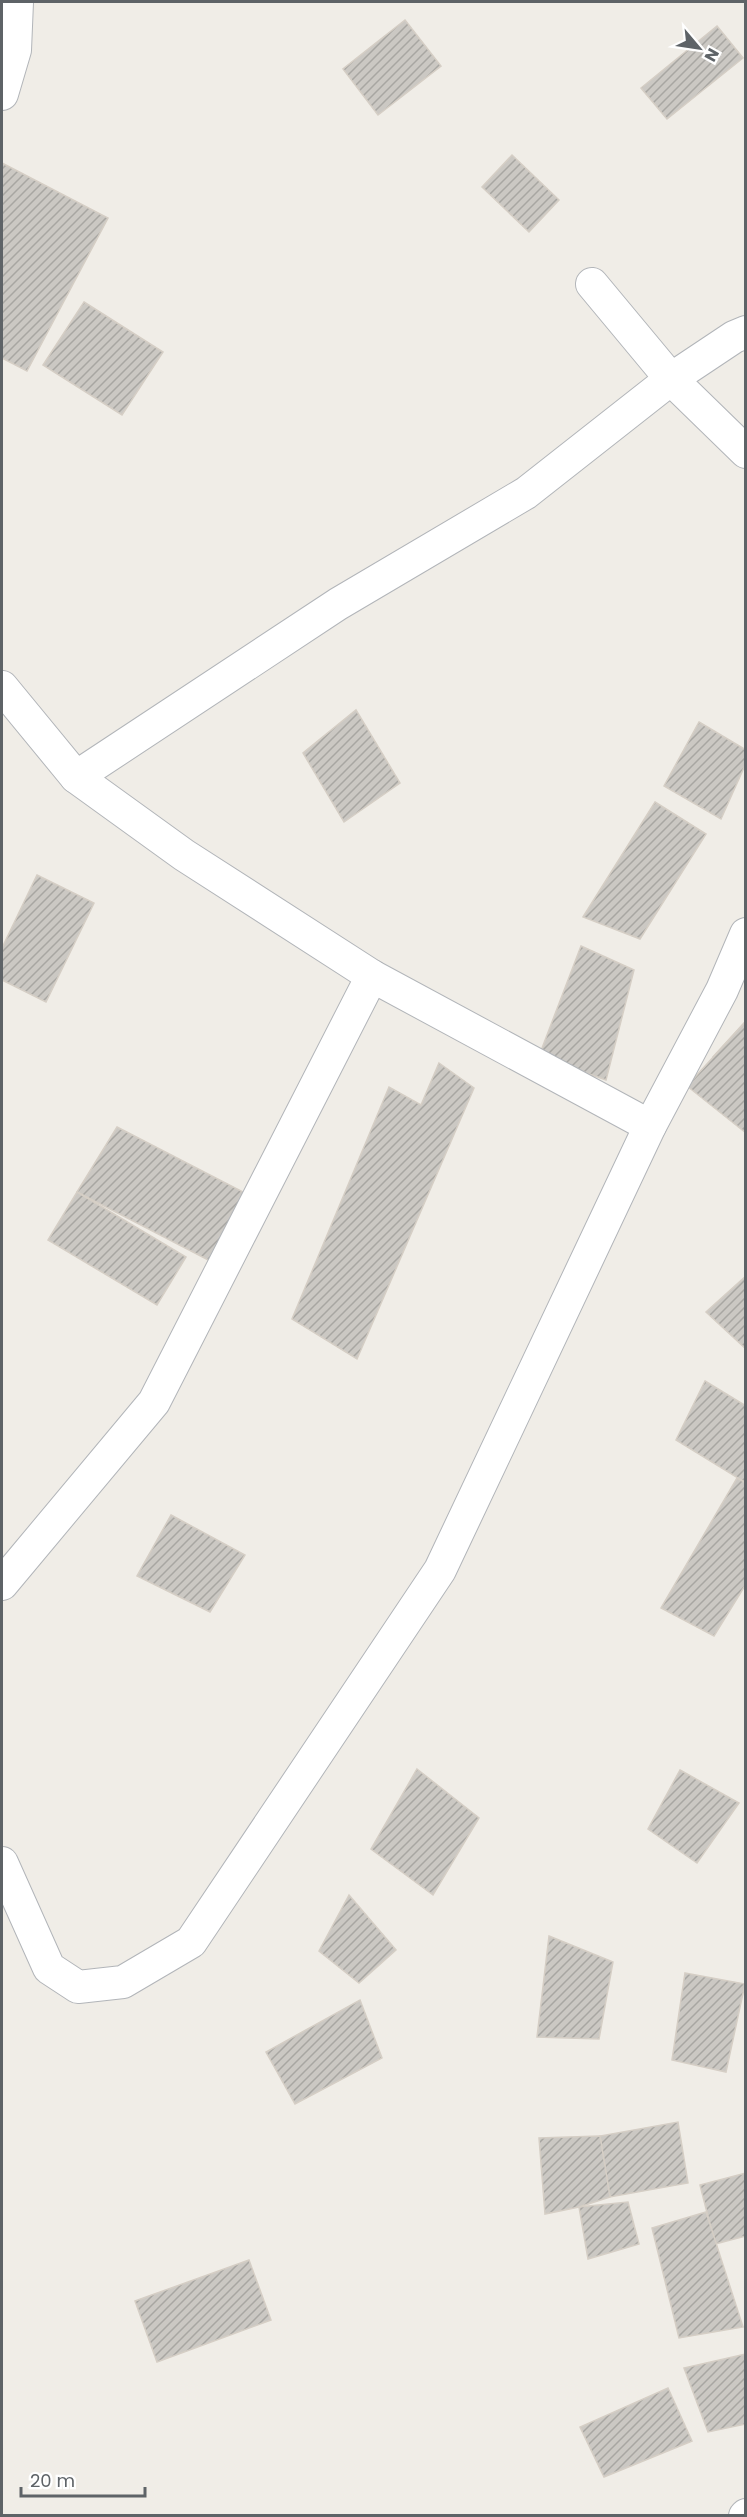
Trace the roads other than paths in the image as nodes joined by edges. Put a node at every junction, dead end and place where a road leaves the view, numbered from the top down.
1 (17, 2) edge
2 (2, 94) edge
3 (592, 284) dead end
4 (746, 332) edge
5 (671, 379) junction
6 (746, 452) edge
7 (2, 687) edge
8 (76, 777) junction
9 (746, 934) edge
10 (372, 976) junction
11 (650, 1126) junction
12 (2, 1584) edge
13 (2, 1863) edge

1 - 2 street
3 - 5 street
4 - 5 street
5 - 6 street
5 - 8 street
7 - 8 street
8 - 10 street
9 - 11 street
10 - 11 street
10 - 12 street
11 - 13 street

